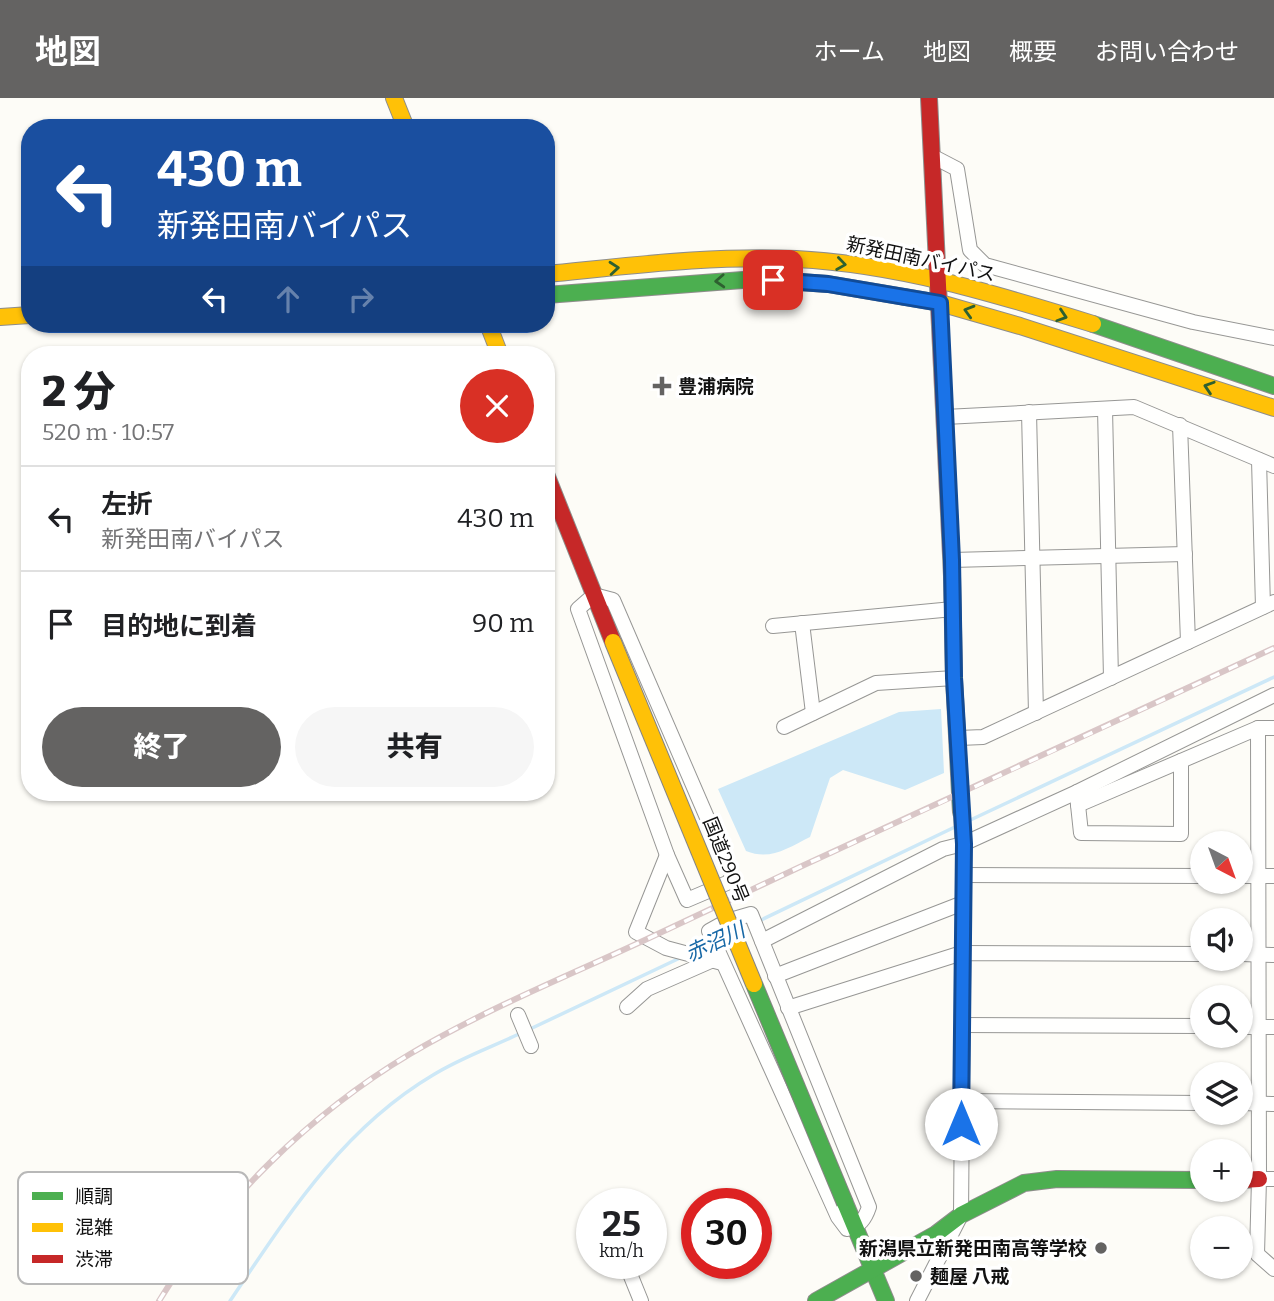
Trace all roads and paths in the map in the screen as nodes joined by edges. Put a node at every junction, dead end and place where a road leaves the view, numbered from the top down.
1 (394, 98) edge
2 (929, 98) edge
3 (403, 119) edge
4 (932, 156) junction
5 (555, 273) edge
6 (938, 280) junction
7 (555, 294) edge
8 (940, 303) junction
9 (21, 316) edge
10 (0, 317) edge
11 (1274, 338) edge
12 (1274, 386) edge
13 (1274, 408) edge
14 (1105, 409) junction
15 (1029, 412) junction
16 (945, 417) junction
17 (1180, 425) junction
18 (1258, 460) junction
19 (1274, 466) edge
20 (555, 497) edge
21 (1185, 554) junction
22 (1108, 556) junction
23 (1032, 558) junction
24 (952, 560) junction
25 (594, 595) junction
26 (1269, 604) edge
27 (953, 609) junction
28 (802, 623) junction
29 (773, 626) dead end
30 (1188, 642) junction
31 (954, 678) junction
32 (1111, 678) junction
33 (1274, 695) edge
34 (813, 713) junction
35 (1036, 713) junction
36 (784, 727) dead end
37 (1258, 728) junction
38 (1274, 729) edge
39 (959, 738) junction
40 (1181, 761) junction
41 (1077, 798) junction
42 (1258, 802) junction
43 (1274, 803) edge
44 (961, 813) joint
45 (964, 844) junction
46 (667, 855) junction
47 (964, 875) junction
48 (1190, 876) edge
49 (1253, 876) edge
50 (1258, 876) junction
51 (1274, 877) edge
52 (963, 903) junction
53 (762, 941) junction
54 (962, 953) junction
55 (1190, 954) edge
56 (1253, 955) edge
57 (1258, 955) junction
58 (1274, 955) edge
59 (718, 962) junction
60 (775, 976) junction
61 (627, 1007) dead end
62 (788, 1008) junction
63 (518, 1015) dead end
64 (962, 1025) junction
65 (1190, 1027) edge
66 (1253, 1027) edge
67 (1259, 1027) junction
68 (1274, 1027) edge
69 (531, 1046) dead end
70 (961, 1101) junction
71 (1190, 1103) edge
72 (1253, 1103) edge
73 (1259, 1103) junction
74 (1274, 1104) edge
75 (1266, 1179) edge
76 (1190, 1180) edge
77 (961, 1215) junction
78 (856, 1227) junction
79 (872, 1268) junction
80 (1274, 1269) edge
81 (632, 1279) edge
82 (641, 1301) edge
83 (816, 1301) edge
84 (886, 1301) edge
85 (917, 1301) edge

1 - 3 main road
2 - 4 main road
4 - 6 main road
4 - 11 street
5 -> 6 main road, 新発田南バイパス
6 - 8 main road
6 -> 12 main road, 新発田南バイパス
8 -> 7 main road, 新発田南バイパス
13 -> 8 main road, 新発田南バイパス
8 - 16 main road
9 - 10 main road
14 - 15 street
14 - 17 street
14 - 22 street
15 - 16 street
15 - 23 street
16 - 24 main road
17 - 18 street
17 - 21 street
18 - 19 street
18 - 26 street
20 - 25 main road, 国道290号
21 - 22 street
21 - 30 street
22 - 23 street
22 - 32 street
23 - 24 street
23 - 35 street
24 - 27 main road
25 - 46 street
25 - 46 street
25 - 78 main road, 国道290号, bridge
26 - 30 street
27 - 28 street
27 - 31 main road
28 - 29 street
28 - 34 street
30 - 32 street
31 - 34 street
31 - 39 main road
32 - 35 street
33 - 41 street
34 - 36 street
35 - 39 street
37 - 38 street
37 - 40 street
37 - 42 street
39 - 44 main road
40 - 41 street
40 - 41 street
41 - 45 street
42 - 43 street
42 - 50 street
44 - 45 street
45 - 47 street
45 - 53 street
46 - 59 street
47 - 48 street
47 - 52 street
49 - 50 street
50 - 51 street
50 - 57 street
52 - 54 street
52 - 60 street
53 - 59 street
53 - 60 street
54 - 55 street
54 - 62 street
54 - 64 street
56 - 57 street
57 - 58 street
57 - 67 street
59 - 61 street
59 - 78 street
60 - 62 street
62 - 78 street
63 - 69 street
64 - 65 street
64 - 70 street
66 - 67 street
67 - 68 street
67 - 73 street
70 - 71 street
70 - 77 street
72 - 73 street
73 - 74 street
73 - 75 street
75 - 80 street
76 - 77 main road
77 - 79 main road
77 - 85 street
78 - 79 main road, 国道290号
79 - 83 main road
79 - 84 main road, 国道290号
81 - 82 street

